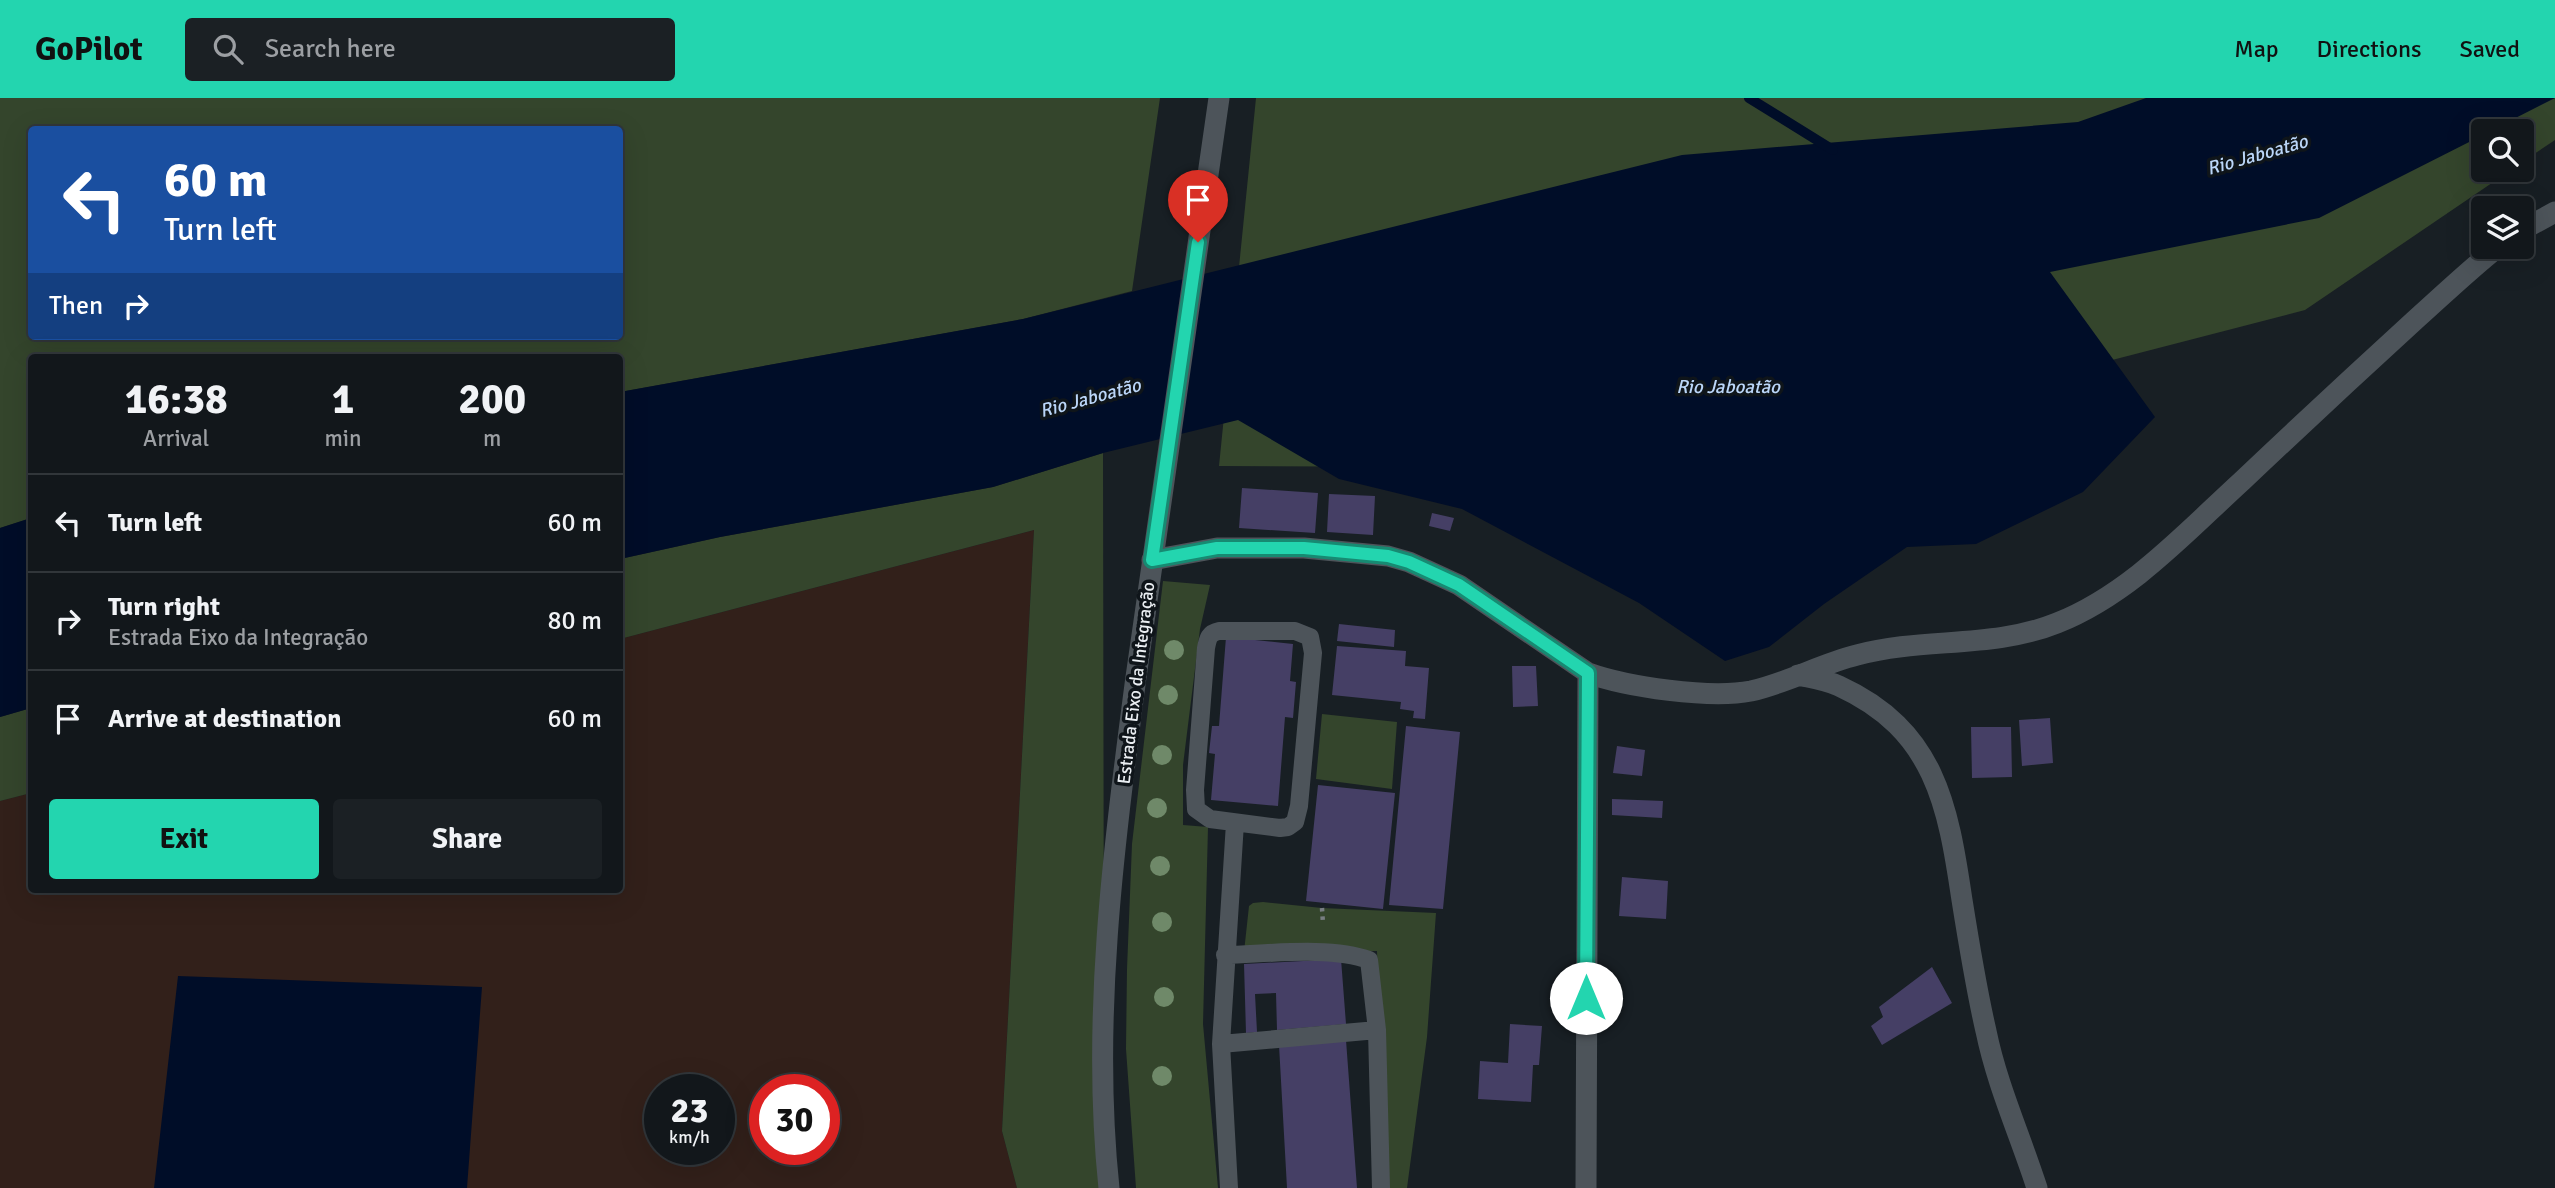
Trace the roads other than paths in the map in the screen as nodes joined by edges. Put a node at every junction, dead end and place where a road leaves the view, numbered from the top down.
1 (1220, 98) edge
2 (2555, 212) edge
3 (2534, 223) edge
4 (2485, 259) edge
5 (1152, 560) junction
6 (1588, 673) junction
7 (1798, 675) junction
8 (1235, 823) junction
9 (1225, 955) junction
10 (1377, 1030) junction
11 (1221, 1044) junction
12 (1109, 1188) edge
13 (1230, 1188) edge
14 (1381, 1188) edge
15 (1586, 1188) edge
16 (2037, 1188) edge

1 - 5 street, Estrada Eixo da Integração
2 - 3 street
4 - 7 street
5 - 6 street
5 - 12 street, Estrada Eixo da Integração
6 - 7 street
6 - 15 street
7 - 16 street
8 - 8 lane
8 - 9 lane
9 - 10 lane
9 - 11 lane
10 - 11 lane
10 - 14 lane
11 - 13 lane

